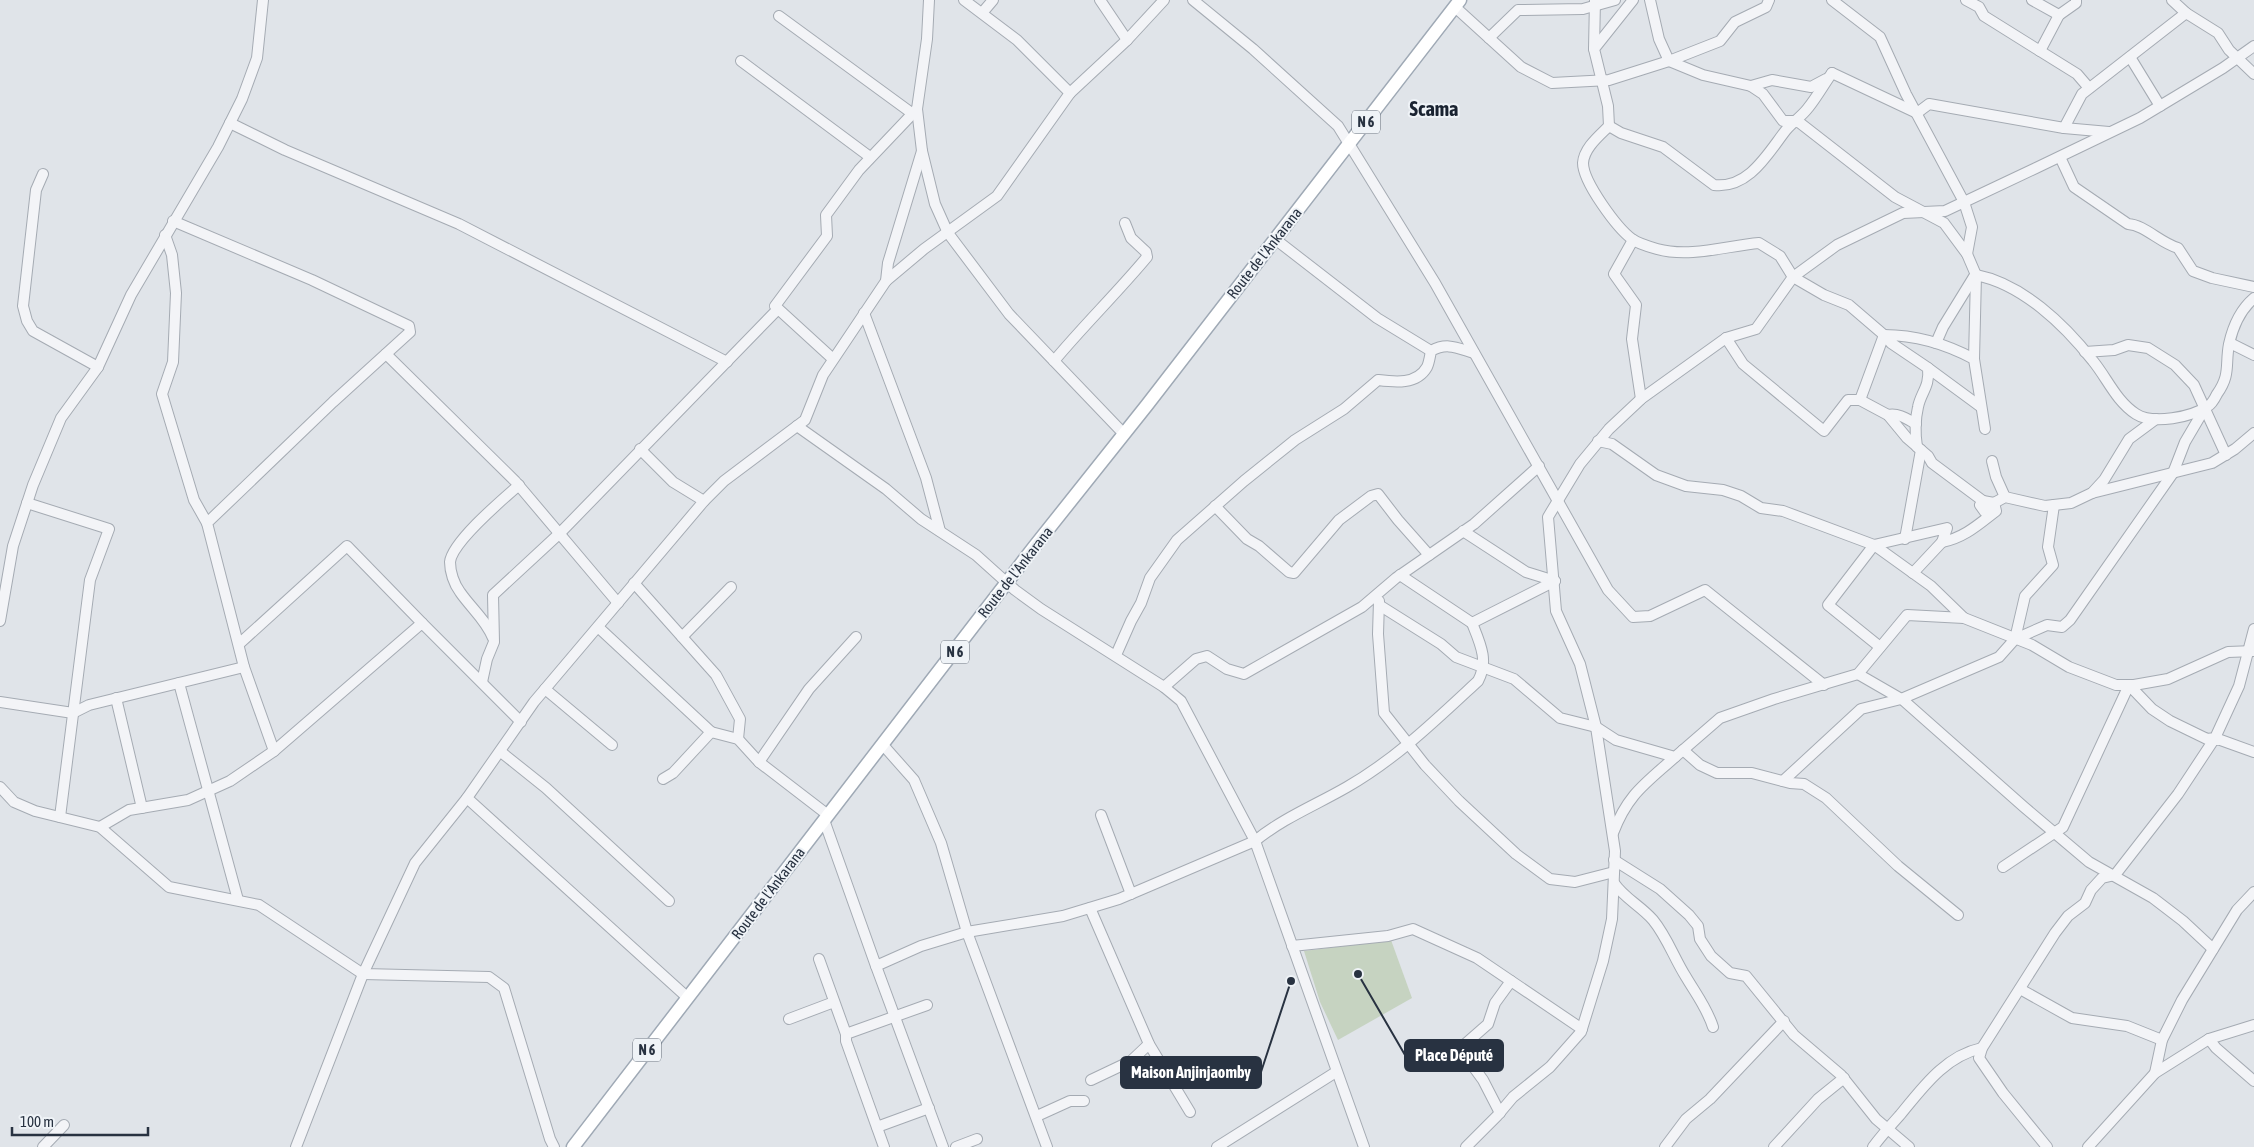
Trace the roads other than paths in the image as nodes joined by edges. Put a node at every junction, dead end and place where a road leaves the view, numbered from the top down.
1 (263, 0) edge
2 (929, 0) edge
3 (964, 0) edge
4 (993, 0) edge
5 (1100, 0) edge
6 (1164, 0) edge
7 (1193, 0) edge
8 (1615, 0) edge
9 (1632, 0) edge
10 (1650, 0) edge
11 (1769, 0) edge
12 (1832, 0) edge
13 (1966, 0) edge
14 (2032, 0) edge
15 (2076, 0) edge
16 (2172, 0) edge
17 (1458, 3) edge
18 (1595, 3) edge
19 (982, 13) junction
20 (2186, 13) junction
21 (2059, 15) junction
22 (778, 16) dead end
23 (1489, 38) junction
24 (1127, 40) junction
25 (2254, 46) edge
26 (1594, 49) junction
27 (2040, 51) junction
28 (2130, 57) junction
29 (2238, 57) junction
30 (741, 61) dead end
31 (1669, 61) junction
32 (1832, 73) junction
33 (2254, 74) edge
34 (1602, 80) junction
35 (1751, 86) junction
36 (2089, 88) junction
37 (1070, 93) junction
38 (2160, 106) junction
39 (915, 111) junction
40 (1917, 113) junction
41 (1795, 121) junction
42 (230, 123) junction
43 (1609, 126) junction
44 (2064, 128) junction
45 (2110, 132) junction
46 (1350, 143) junction
47 (922, 151) junction
48 (870, 157) junction
49 (2060, 157) junction
50 (43, 174) dead end
51 (1964, 202) junction
52 (1921, 212) junction
53 (173, 221) junction
54 (1125, 223) dead end
55 (948, 233) junction
56 (165, 235) junction
57 (1275, 239) junction
58 (1633, 240) junction
59 (1967, 254) junction
60 (1976, 274) junction
61 (1793, 277) junction
62 (886, 280) junction
63 (2254, 287) edge
64 (2254, 298) edge
65 (778, 309) junction
66 (864, 313) junction
67 (1884, 335) junction
68 (1726, 338) junction
69 (1936, 343) junction
70 (2230, 343) junction
71 (1431, 351) junction
72 (2084, 352) junction
73 (1474, 353) junction
74 (386, 354) junction
75 (2254, 355) edge
76 (833, 359) junction
77 (1974, 359) junction
78 (1054, 361) junction
79 (727, 362) junction
80 (98, 367) junction
81 (1928, 368) junction
82 (1641, 399) junction
83 (1860, 400) junction
84 (1981, 407) junction
85 (2205, 408) junction
86 (1918, 409) junction
87 (1888, 415) junction
88 (1904, 417) junction
89 (2156, 419) junction
90 (1916, 424) junction
91 (797, 426) junction
92 (1985, 429) dead end
93 (2254, 433) edge
94 (1124, 434) junction
95 (1598, 441) junction
96 (640, 449) junction
97 (1919, 449) junction
98 (2226, 454) junction
99 (1992, 461) dead end
100 (1539, 466) junction
101 (2173, 473) junction
102 (519, 485) junction
103 (2092, 493) junction
104 (2005, 497) junction
105 (704, 501) junction
106 (1557, 501) junction
107 (27, 503) junction
108 (2054, 505) junction
109 (1216, 506) junction
110 (1995, 507) junction
111 (207, 523) junction
112 (940, 531) junction
113 (1463, 531) junction
114 (560, 533) junction
115 (1905, 539) junction
116 (1942, 542) junction
117 (1874, 545) junction
118 (1429, 555) junction
119 (1913, 573) junction
120 (1400, 575) junction
121 (1554, 581) junction
122 (1008, 583) junction
123 (634, 584) junction
124 (732, 587) dead end
125 (1379, 593) junction
126 (618, 603) junction
127 (1379, 605) junction
128 (1964, 618) junction
129 (0, 621) edge
130 (422, 623) junction
131 (1472, 623) junction
132 (598, 627) junction
133 (2254, 629) edge
134 (682, 637) junction
135 (856, 637) dead end
136 (2015, 638) junction
137 (494, 642) junction
138 (239, 644) junction
139 (1880, 647) junction
140 (2252, 651) edge
141 (1116, 655) junction
142 (1483, 666) junction
143 (244, 667) junction
144 (1858, 674) junction
145 (482, 682) junction
146 (179, 683) junction
147 (1824, 685) junction
148 (2129, 685) junction
149 (1164, 687) junction
150 (545, 689) junction
151 (116, 698) junction
152 (1901, 699) junction
153 (0, 702) edge
154 (73, 713) junction
155 (521, 722) junction
156 (1596, 727) junction
157 (711, 732) junction
158 (2215, 738) junction
159 (738, 739) junction
160 (612, 745) dead end
161 (883, 745) junction
162 (1408, 745) junction
163 (1683, 750) junction
164 (274, 751) junction
165 (500, 752) junction
166 (2254, 752) edge
167 (1674, 757) junction
168 (759, 762) junction
169 (663, 779) dead end
170 (1783, 781) junction
171 (0, 787) edge
172 (207, 792) junction
173 (467, 798) junction
174 (142, 808) junction
175 (1101, 815) dead end
176 (60, 817) junction
177 (826, 818) junction
178 (100, 827) junction
179 (2055, 833) junction
180 (1612, 834) junction
181 (1255, 841) junction
182 (1614, 860) junction
183 (2003, 867) dead end
184 (1614, 872) junction
185 (2115, 875) junction
186 (1614, 883) junction
187 (2254, 892) edge
188 (1131, 894) junction
189 (238, 900) junction
190 (669, 901) dead end
191 (1090, 908) junction
192 (1958, 915) dead end
193 (968, 932) junction
194 (1292, 946) junction
195 (2212, 949) junction
196 (819, 960) dead end
197 (876, 966) junction
198 (363, 974) junction
199 (1512, 981) junction
200 (2020, 989) junction
201 (688, 998) junction
202 (834, 1002) junction
203 (926, 1005) dead end
204 (894, 1017) junction
205 (789, 1019) dead end
206 (1784, 1022) junction
207 (2254, 1025) edge
208 (1713, 1027) dead end
209 (1582, 1029) junction
210 (846, 1034) junction
211 (2209, 1039) junction
212 (2162, 1040) junction
213 (1149, 1044) junction
214 (1982, 1048) junction
215 (1336, 1072) junction
216 (2155, 1073) junction
217 (1844, 1078) junction
218 (1091, 1080) dead end
219 (2254, 1081) edge
220 (1084, 1101) dead end
221 (928, 1108) junction
222 (1190, 1112) dead end
223 (1500, 1113) junction
224 (1037, 1116) junction
225 (64, 1125) dead end
226 (877, 1127) junction
227 (1888, 1129) junction
228 (977, 1139) dead end
229 (43, 1147) edge
230 (296, 1147) edge
231 (554, 1147) edge
232 (573, 1147) edge
233 (884, 1147) edge
234 (943, 1147) edge
235 (956, 1147) edge
236 (1047, 1147) edge
237 (1217, 1147) edge
238 (1364, 1147) edge
239 (1466, 1147) edge
240 (1665, 1147) edge
241 (1774, 1147) edge
242 (1872, 1147) edge
243 (1909, 1147) edge
244 (2047, 1147) edge
245 (2088, 1147) edge

1 - 42 street
2 - 39 street
3 - 19 street
4 - 19 street
5 - 24 street
6 - 24 street
7 - 46 street
8 - 18 street
9 - 26 street
10 - 31 street
11 - 31 street
12 - 40 street
13 - 27 street
14 - 21 street
15 - 21 street
16 - 20 street
17 - 23 street
17 - 46 main road, Route de l'Ankarana / N 6
18 - 23 street
18 - 26 street
19 - 37 street
20 - 28 street
20 - 29 street
21 - 27 street
22 - 39 street
23 - 34 street
24 - 37 street
25 - 29 street
26 - 34 street
27 - 36 street
28 - 36 street
28 - 38 street
29 - 33 street
29 - 38 street
30 - 48 street
31 - 34 street
31 - 35 street
32 - 35 street
32 - 40 street
32 - 41 street
34 - 43 street
35 - 41 street
36 - 44 street
37 - 55 street
38 - 45 street
39 - 47 street
39 - 48 street
40 - 44 street
40 - 51 street
41 - 43 street
41 - 52 street
42 - 53 street
42 - 79 street
43 - 58 street
44 - 45 street
45 - 49 street
46 - 57 main road, Route de l'Ankarana / N 6
46 - 73 street
47 - 55 street
47 - 62 street
48 - 65 street
49 - 51 street
49 - 63 street
50 - 80 street
51 - 52 street
51 - 59 street
52 - 59 street
52 - 61 street
53 - 56 street
53 - 74 street
54 - 78 street
55 - 62 street
55 - 78 street
56 - 80 street
56 - 111 street
57 - 71 street
57 - 94 main road, Route de l'Ankarana / N 6
58 - 61 street
58 - 82 street
59 - 60 street
60 - 69 street
60 - 72 street
60 - 77 street
61 - 67 street
61 - 68 street
62 - 66 street
64 - 70 street
65 - 76 street
65 - 79 street
66 - 76 street
66 - 112 street
67 - 69 street
67 - 81 street
67 - 83 street
68 - 82 street
68 - 83 street
69 - 77 street
70 - 75 street
70 - 85 street
71 - 73 street
71 - 109 street
72 - 85 street
72 - 89 street
73 - 100 street
74 - 102 street
74 - 111 street
76 - 91 street
77 - 84 street
78 - 94 street
79 - 96 street
80 - 107 street
81 - 84 street
81 - 86 street
82 - 95 street
83 - 87 street
84 - 92 street
85 - 89 street
85 - 98 street
85 - 101 street
86 - 88 street
86 - 90 street
87 - 88 street
87 - 97 street
88 - 90 street
89 - 103 street
90 - 97 street
91 - 105 street
91 - 112 street
93 - 98 street
94 - 122 main road, Route de l'Ankarana / N 6
95 - 106 street
95 - 117 street
96 - 105 street
96 - 114 street
97 - 110 street
97 - 115 street
98 - 101 street
99 - 104 street
100 - 106 street
100 - 113 street
101 - 103 street
101 - 136 street
102 - 114 street
102 - 137 street
103 - 108 street
104 - 108 street
104 - 110 street
105 - 123 street
106 - 121 street
106 - 147 street
107 - 129 street
107 - 154 street
108 - 136 street
109 - 118 street
109 - 141 street
110 - 116 street
111 - 138 street
112 - 122 street
113 - 118 street
113 - 121 street
114 - 126 street
114 - 137 street
115 - 116 street
115 - 117 street
116 - 119 street
117 - 119 street
117 - 139 street
118 - 120 street
119 - 128 street
120 - 125 street
120 - 131 street
121 - 131 street
121 - 156 street
122 - 141 street
122 - 161 main road, Route de l'Ankarana / N 6
123 - 126 street
123 - 134 street
124 - 134 street
125 - 127 street
125 - 149 street
126 - 132 street
127 - 142 street
127 - 162 street
128 - 136 street
128 - 139 street
130 - 138 street
130 - 145 street
130 - 164 street
131 - 142 street
132 - 150 street
132 - 157 street
133 - 140 street
134 - 159 street
135 - 168 street
136 - 148 street
136 - 152 street
137 - 145 street
138 - 143 street
139 - 144 street
140 - 148 street
140 - 158 street
141 - 149 street
142 - 156 street
142 - 162 street
143 - 146 street
143 - 164 street
144 - 147 street
144 - 152 street
145 - 155 street
146 - 151 street
146 - 172 street
147 - 163 street
148 - 158 street
148 - 179 street
149 - 181 street
150 - 155 street
150 - 160 street
151 - 154 street
151 - 174 street
152 - 170 street
152 - 179 street
153 - 154 street
154 - 176 street
155 - 165 street
156 - 167 street
156 - 180 street
157 - 159 street
157 - 169 street
158 - 166 street
158 - 185 street
159 - 168 street
161 - 177 main road, Route de l'Ankarana / N 6
161 - 193 street
162 - 181 street
162 - 184 street
163 - 167 street
163 - 170 street
164 - 172 street
165 - 173 street
165 - 190 street
167 - 180 street
168 - 177 street
170 - 192 street
171 - 176 street
172 - 174 street
172 - 189 street
173 - 198 street
173 - 201 street
174 - 178 street
175 - 188 street
176 - 178 street
177 - 197 street
177 - 201 main road, Route de l'Ankarana / N 6
178 - 189 street
179 - 183 street
179 - 185 street
180 - 182 street
181 - 188 street
181 - 194 street
182 - 184 street
182 - 206 street
184 - 186 street
185 - 195 street
185 - 200 street
186 - 208 street
186 - 209 street
187 - 195 street
188 - 191 street
189 - 198 street
191 - 193 street
191 - 213 street
193 - 197 street
193 - 224 street
194 - 199 street
194 - 215 street
195 - 212 street
196 - 202 street
197 - 204 street
198 - 230 street
198 - 231 street
199 - 209 street
199 - 223 street
200 - 212 street
200 - 214 street
201 - 232 main road, Route de l'Ankarana / N 6
202 - 205 street
202 - 210 street
203 - 204 street
204 - 210 street
204 - 221 street
206 - 217 street
206 - 240 street
207 - 211 street
209 - 223 street
210 - 226 street
211 - 216 street
211 - 219 street
212 - 216 street
213 - 218 street
213 - 222 street
214 - 227 street
214 - 244 street
215 - 237 street
215 - 238 street
216 - 245 street
217 - 227 street
217 - 241 street
220 - 224 street
221 - 226 street
221 - 234 street
223 - 239 street
224 - 236 street
225 - 229 street
226 - 233 street
227 - 242 street
227 - 243 street
228 - 235 street

